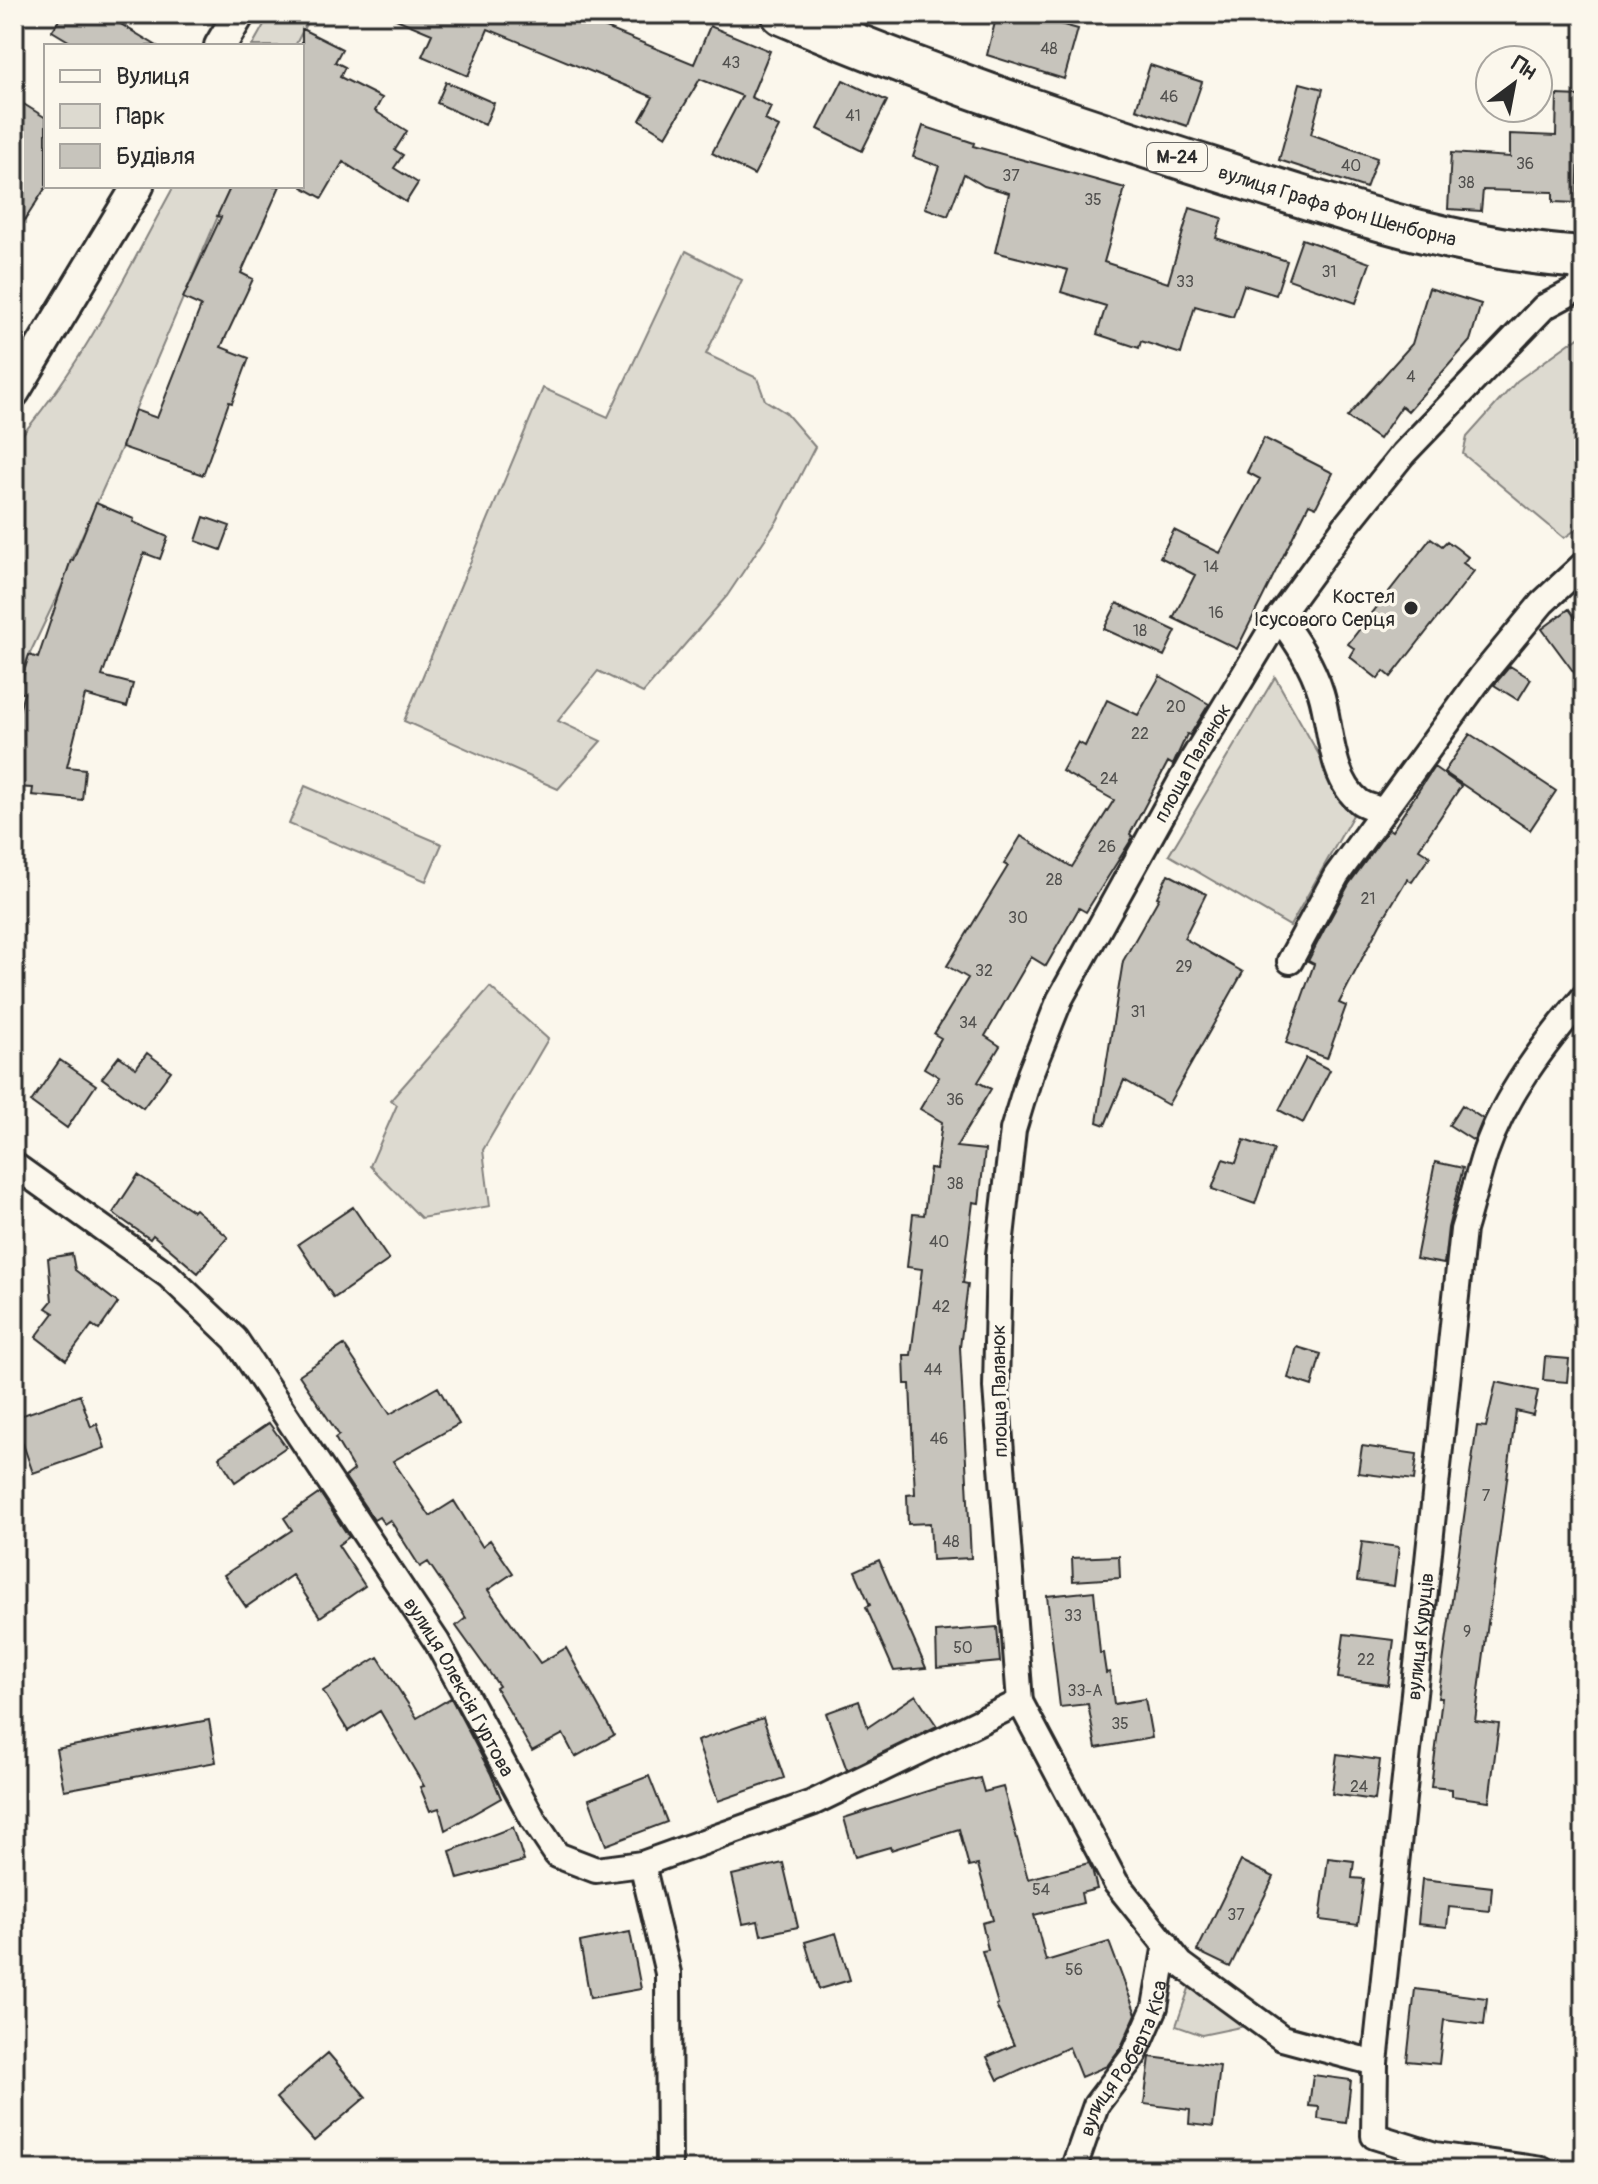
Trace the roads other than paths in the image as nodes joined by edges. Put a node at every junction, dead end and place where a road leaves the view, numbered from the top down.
1 (239, 14) edge
2 (782, 14) edge
3 (844, 26) edge
4 (221, 44) edge
5 (137, 188) edge
6 (1583, 272) edge
7 (14, 392) edge
8 (1584, 564) edge
9 (1279, 617) junction
10 (1383, 811) junction
11 (1290, 961) dead end
12 (1584, 997) edge
13 (14, 1165) edge
14 (1020, 1702) junction
15 (642, 1864) junction
16 (1166, 1944) junction
17 (1375, 2063) junction
18 (669, 2170) edge
19 (1073, 2170) edge
20 (1542, 2170) edge

1 - 4 street
2 - 3 highway, вулиця Графа фон Шенборна / М-24
3 - 6 highway, вулиця Графа фон Шенборна / М-24
5 - 7 street
6 - 9 street, площа Паланок
8 - 10 street
9 - 10 street
9 - 14 street, площа Паланок
10 - 11 street
12 - 17 street, вулиця Куруців
13 - 15 street, вулиця Олексія Гуртова
14 - 15 street, вулиця Олексія Гуртова
14 - 16 street, площа Паланок
15 - 18 street
16 - 17 street, площа Паланок
16 - 19 street, вулиця Роберта Кіса
17 - 20 street, вулиця Куруців

